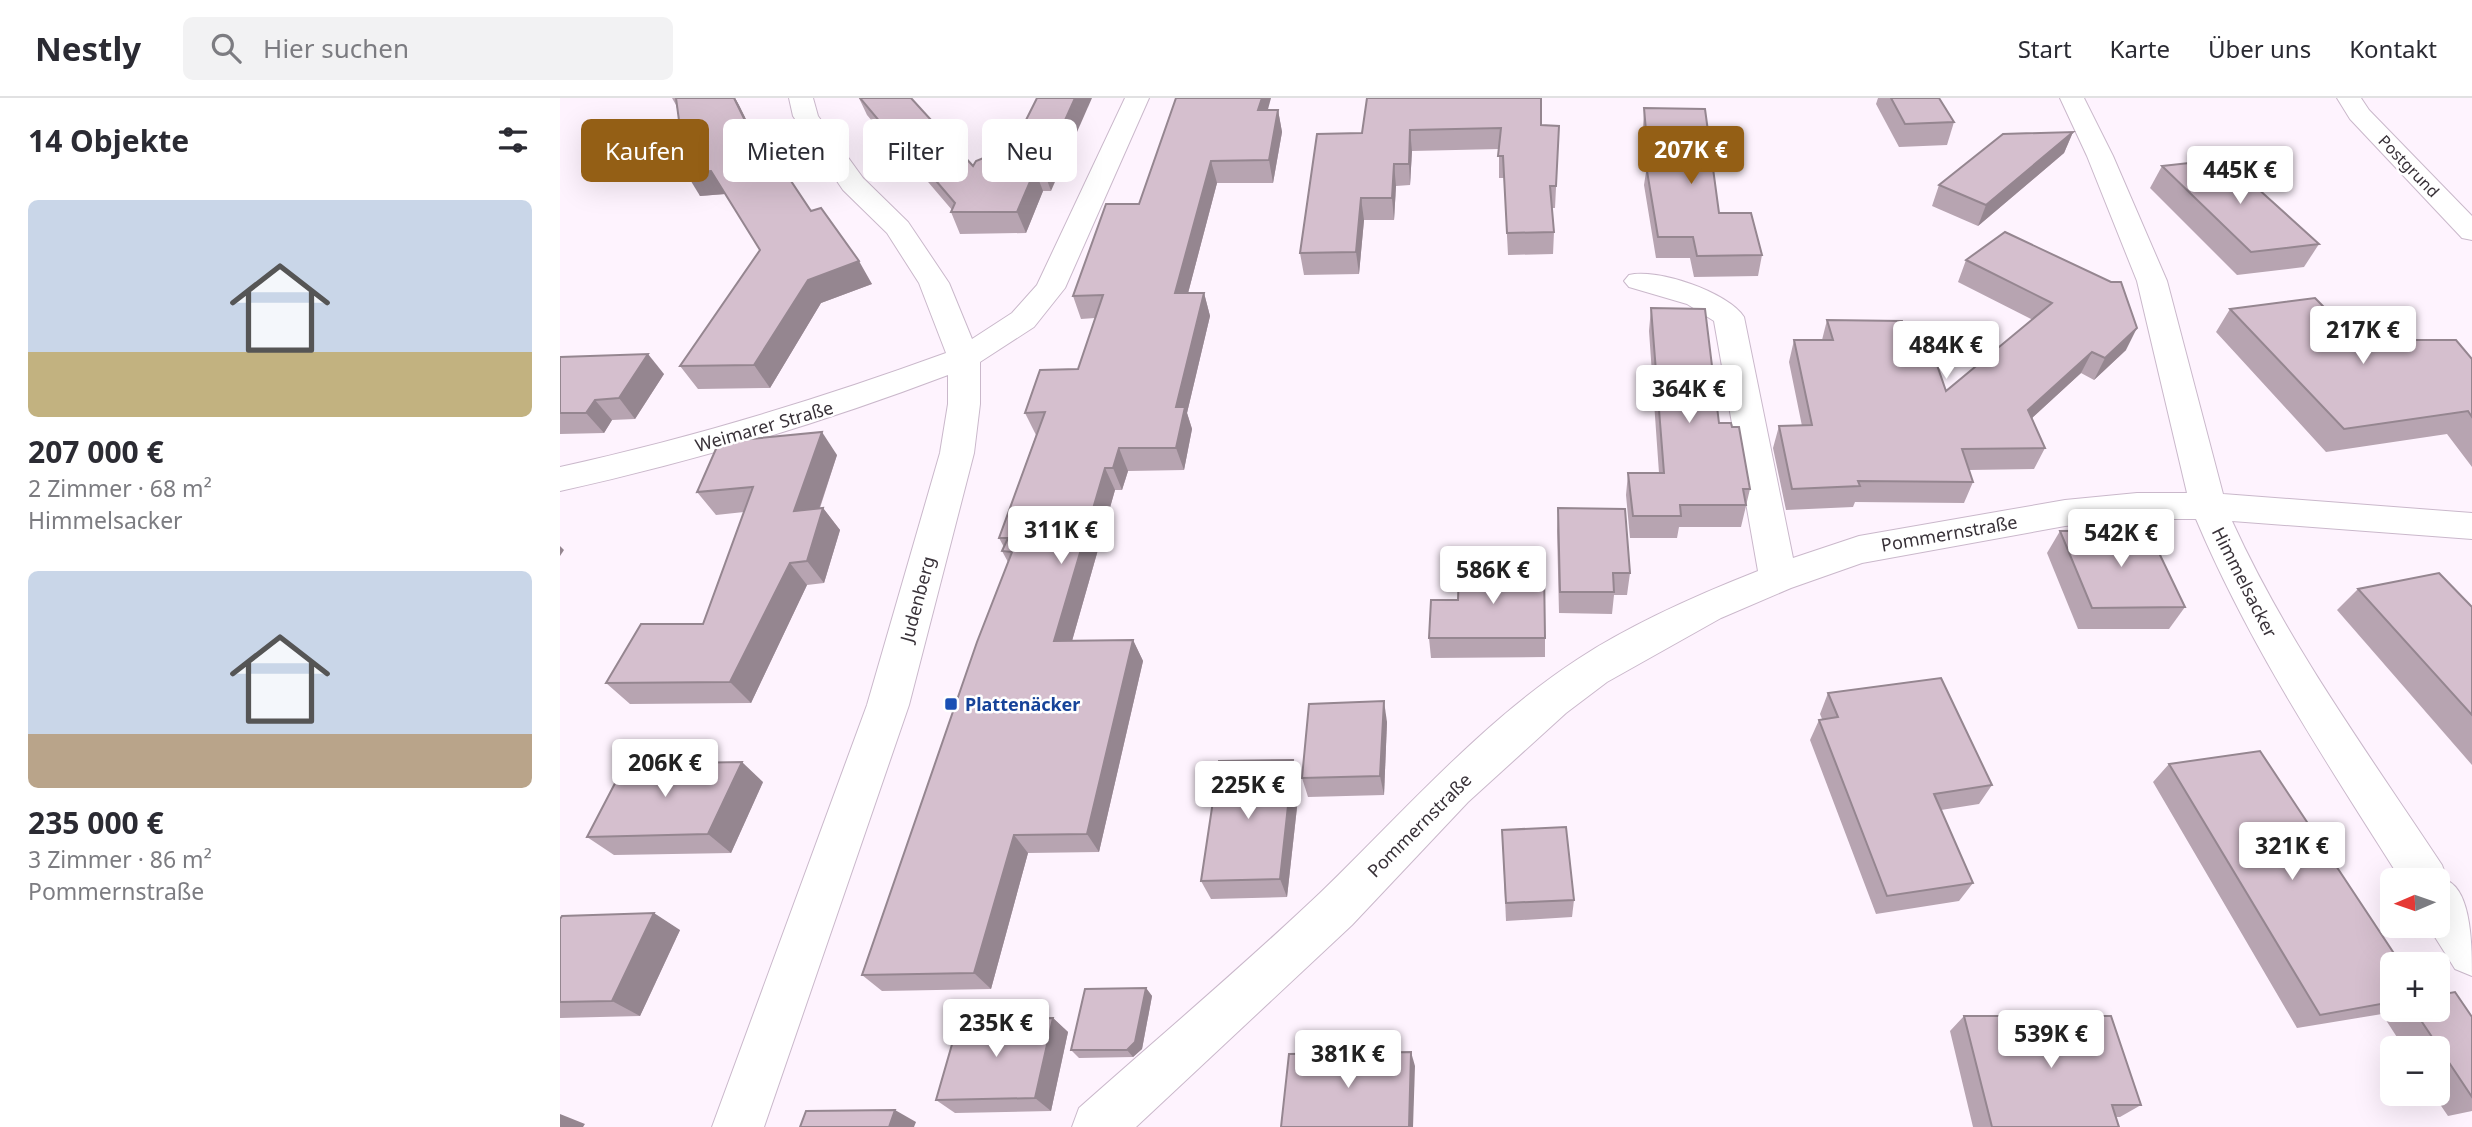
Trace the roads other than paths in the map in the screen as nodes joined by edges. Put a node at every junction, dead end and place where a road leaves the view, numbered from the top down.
1 (801, 98) edge
2 (1137, 98) edge
3 (2072, 98) edge
4 (2349, 98) edge
5 (2472, 232) edge
6 (1639, 281) dead end
7 (964, 358) junction
8 (560, 480) edge
9 (2208, 506) junction
10 (2472, 526) edge
11 (1778, 578) junction
12 (2418, 868) edge
13 (2450, 918) edge
14 (2472, 953) edge
15 (738, 1127) edge
16 (1098, 1127) edge

1 - 7 street, Judenberg
2 - 7 street
3 - 9 street, Himmelsacker
4 - 5 street, Postgrund
6 - 11 street
7 - 8 street, Weimarer Straße
7 - 15 street, Judenberg
9 - 10 street, Pommernstraße
9 - 11 street, Pommernstraße
9 - 12 street, Himmelsacker
11 - 16 street, Pommernstraße
13 - 14 street

